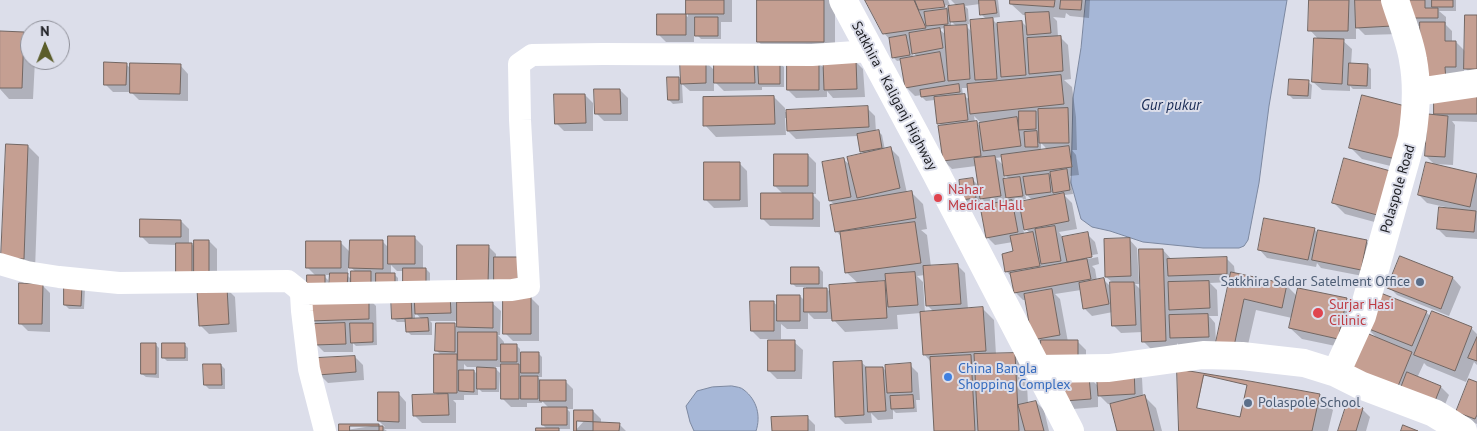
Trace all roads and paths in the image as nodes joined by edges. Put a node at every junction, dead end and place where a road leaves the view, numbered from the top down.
1 (843, 0) edge
2 (1396, 0) edge
3 (870, 51) junction
4 (1477, 83) edge
5 (1417, 92) junction
6 (0, 264) edge
7 (301, 294) junction
8 (1036, 369) junction
9 (1336, 373) junction
10 (325, 431) edge
11 (1070, 431) edge
12 (1463, 431) edge

1 - 3 main road, Satkhira - Kaliganj Highway
2 - 5 main road, Polaspole Road
3 - 7 street
3 - 8 main road, Satkhira - Kaliganj Highway
4 - 5 main road
5 - 9 main road, Polaspole Road
6 - 7 street
7 - 10 street
8 - 9 main road
8 - 11 main road, Satkhira - Kaliganj Highway
9 - 12 main road

